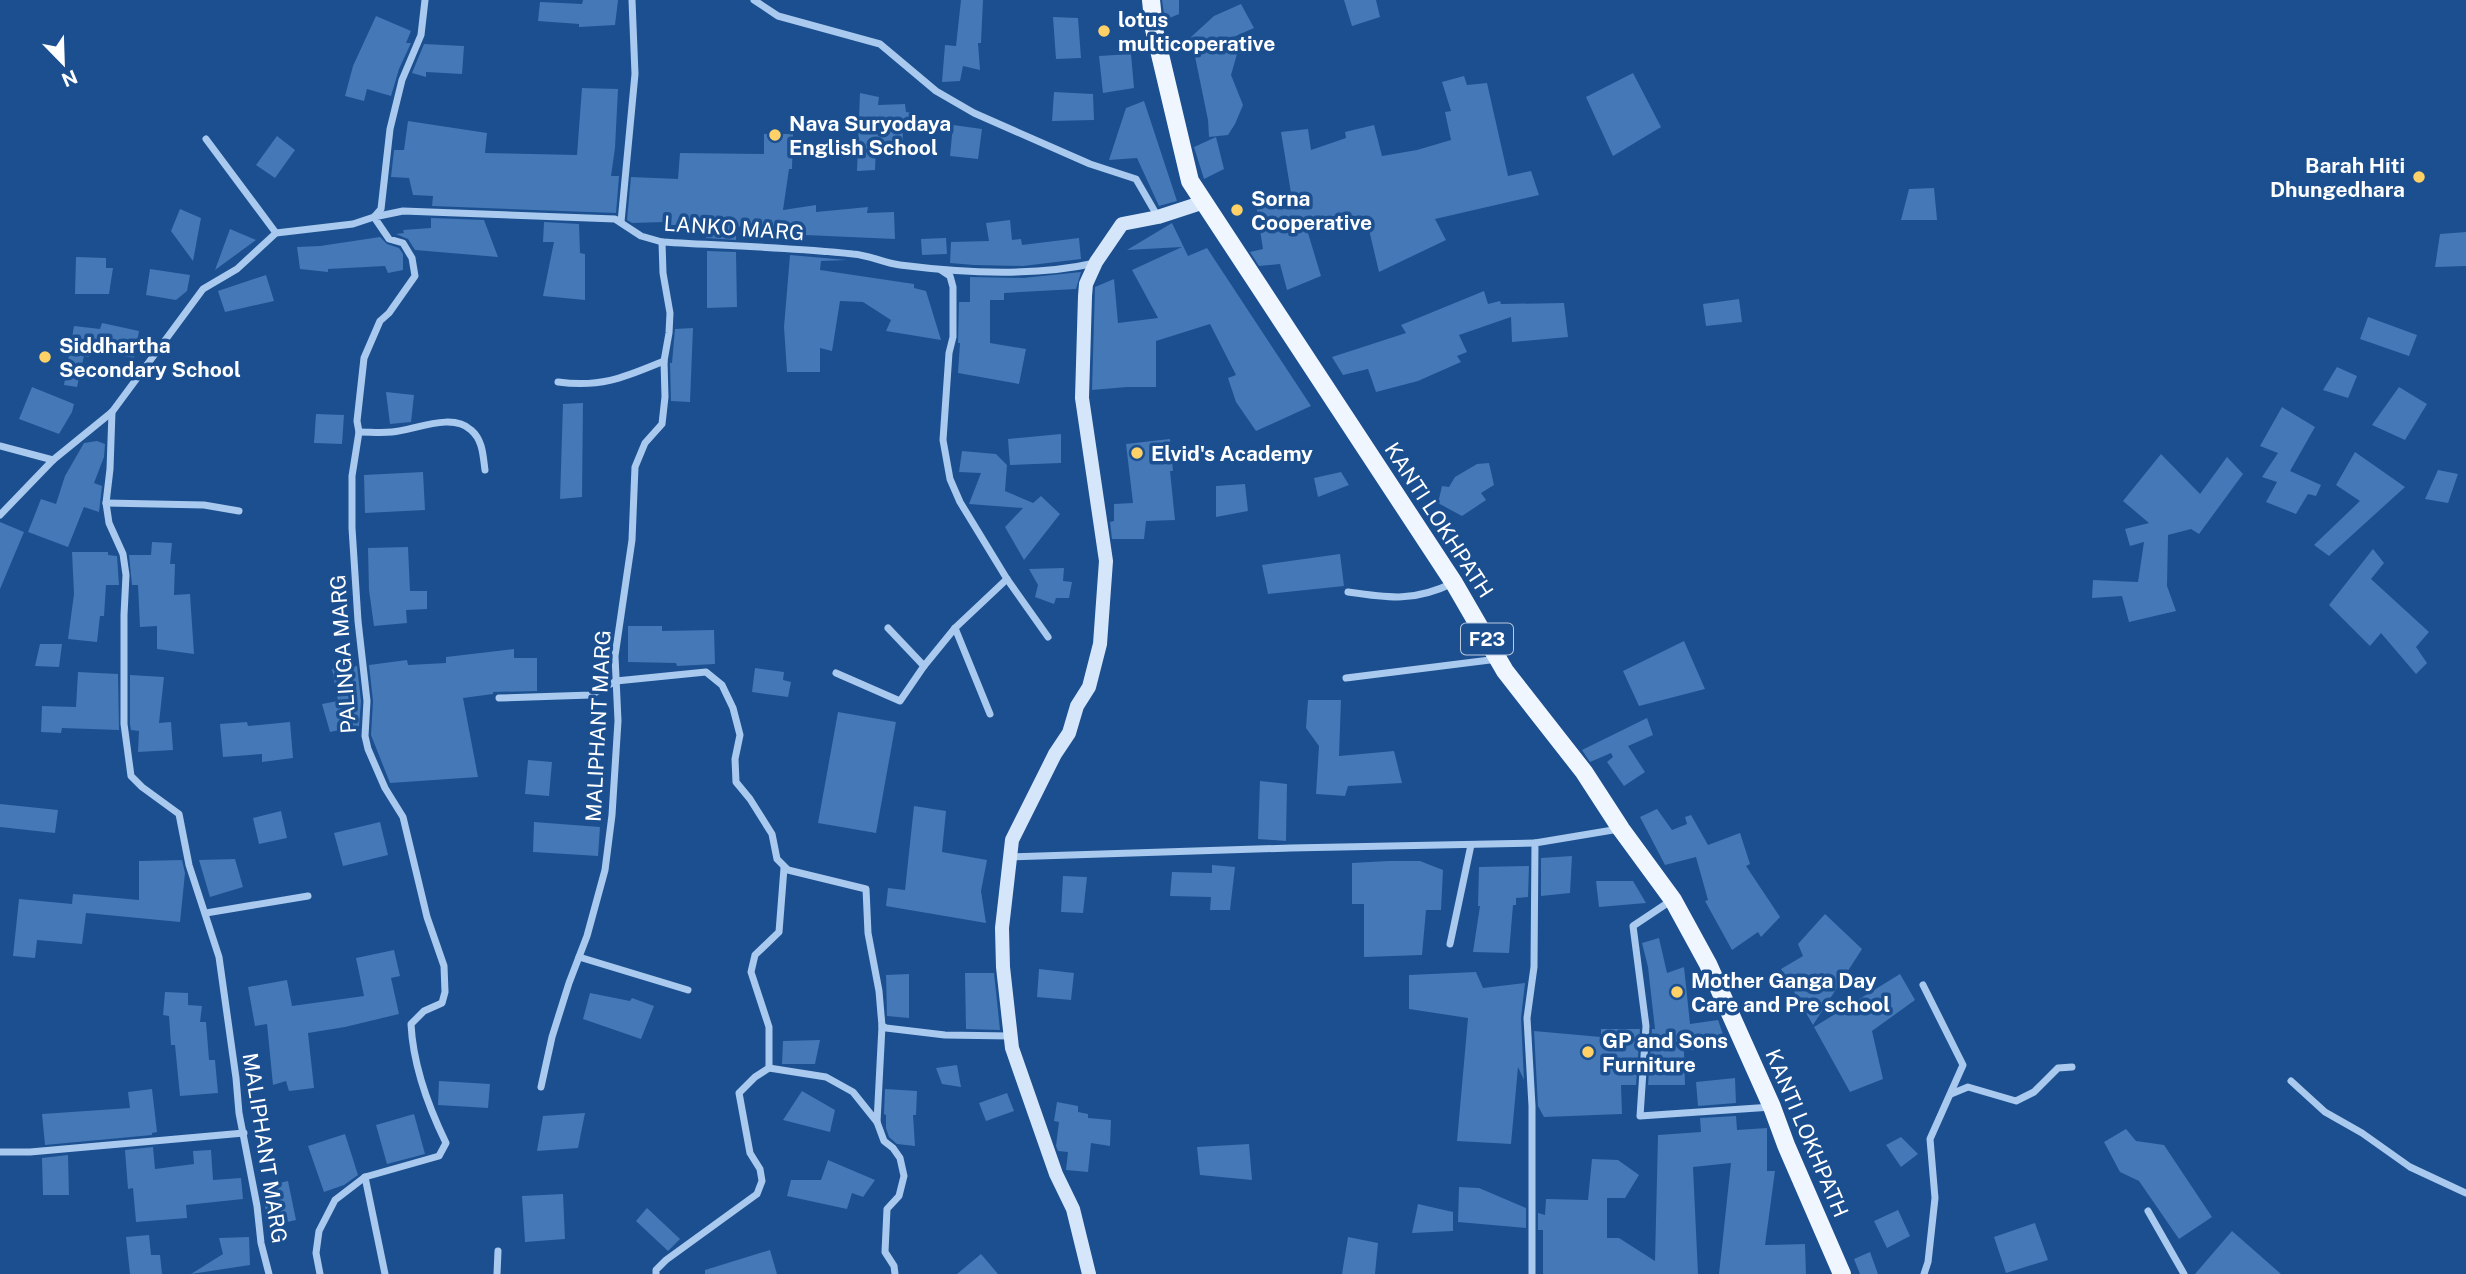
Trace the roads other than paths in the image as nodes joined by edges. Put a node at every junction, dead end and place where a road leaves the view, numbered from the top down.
1 (425, 0) edge
2 (632, 0) edge
3 (754, 0) edge
4 (1151, 0) edge
5 (206, 139) dead end
6 (1204, 202) junction
7 (374, 217) junction
8 (1158, 217) junction
9 (621, 222) junction
10 (276, 233) junction
11 (663, 242) junction
12 (1096, 262) junction
13 (938, 268) junction
14 (664, 361) junction
15 (558, 382) dead end
16 (111, 412) junction
17 (359, 432) junction
18 (0, 446) edge
19 (53, 460) junction
20 (485, 470) dead end
21 (106, 503) junction
22 (239, 511) dead end
23 (0, 515) edge
24 (1007, 579) junction
25 (1454, 583) junction
26 (1348, 592) dead end
27 (888, 628) dead end
28 (955, 628) junction
29 (1048, 637) dead end
30 (1499, 659) junction
31 (924, 666) junction
32 (836, 673) dead end
33 (1346, 678) dead end
34 (616, 681) junction
35 (499, 698) dead end
36 (990, 714) dead end
37 (1621, 829) junction
38 (1535, 843) junction
39 (1471, 845) junction
40 (1010, 857) junction
41 (784, 868) junction
42 (308, 897) dead end
43 (1673, 900) junction
44 (206, 913) junction
45 (1450, 944) dead end
46 (579, 957) junction
47 (1923, 985) dead end
48 (688, 990) dead end
49 (882, 1026) junction
50 (1012, 1036) junction
51 (2072, 1067) dead end
52 (769, 1068) junction
53 (2291, 1081) dead end
54 (541, 1087) dead end
55 (1951, 1094) junction
56 (1772, 1107) junction
57 (877, 1122) junction
58 (244, 1133) junction
59 (0, 1152) edge
60 (430, 1159) joint
61 (365, 1177) junction
62 (2466, 1193) edge
63 (2148, 1211) dead end
64 (498, 1251) dead end
65 (269, 1274) edge
66 (320, 1274) edge
67 (385, 1274) edge
68 (497, 1274) edge
69 (656, 1274) edge
70 (895, 1274) edge
71 (1089, 1274) edge
72 (1532, 1274) edge
73 (1842, 1274) edge
74 (1924, 1274) edge
75 (2183, 1274) edge

1 - 7 street
2 - 9 street
3 - 8 street
4 - 6 main road, KANTI LOKHPATH / F23
5 - 10 street
6 - 8 main road
6 - 25 main road, KANTI LOKHPATH / F23
7 - 9 street, LANKO MARG
7 - 10 street, LANKO MARG
7 - 17 street, PALINGA MARG
8 - 12 main road
9 - 11 street, LANKO MARG
10 - 16 street
11 - 13 street, LANKO MARG
11 - 14 street, MALIPHANT MARG
12 - 13 street, LANKO MARG
12 - 40 main road
13 - 24 street
14 - 15 street
14 - 34 street, MALIPHANT MARG
16 - 19 street
16 - 21 street
17 - 20 street
17 - 60 street, PALINGA MARG
18 - 19 street
19 - 23 street
21 - 22 street
21 - 44 street, MALIPHANT MARG
24 - 28 street
24 - 29 street
25 - 26 street
25 - 30 main road, KANTI LOKHPATH / F23
27 - 31 street
28 - 31 street
28 - 36 street
30 - 33 street
30 - 37 main road, KANTI LOKHPATH / F23
31 - 32 street
34 - 35 street
34 - 41 street
34 - 46 street, MALIPHANT MARG
37 - 38 street
37 - 43 main road, KANTI LOKHPATH / F23
38 - 39 street
38 - 72 street
39 - 40 street
39 - 45 street
40 - 50 main road
41 - 49 street
41 - 52 street
42 - 44 street
43 - 56 main road, KANTI LOKHPATH / F23
43 - 56 street
44 - 58 street, MALIPHANT MARG
46 - 48 street
46 - 54 street, MALIPHANT MARG
47 - 55 street
49 - 50 street
49 - 57 street
50 - 71 main road
51 - 55 street
52 - 57 street
52 - 69 street
53 - 62 street
55 - 74 street
56 - 73 main road, KANTI LOKHPATH / F23
57 - 70 street
58 - 59 street
58 - 65 street, MALIPHANT MARG
60 - 61 street, MALIPHANT MARG
61 - 66 street, MALIPHANT MARG
61 - 67 street
63 - 75 street
64 - 68 street

